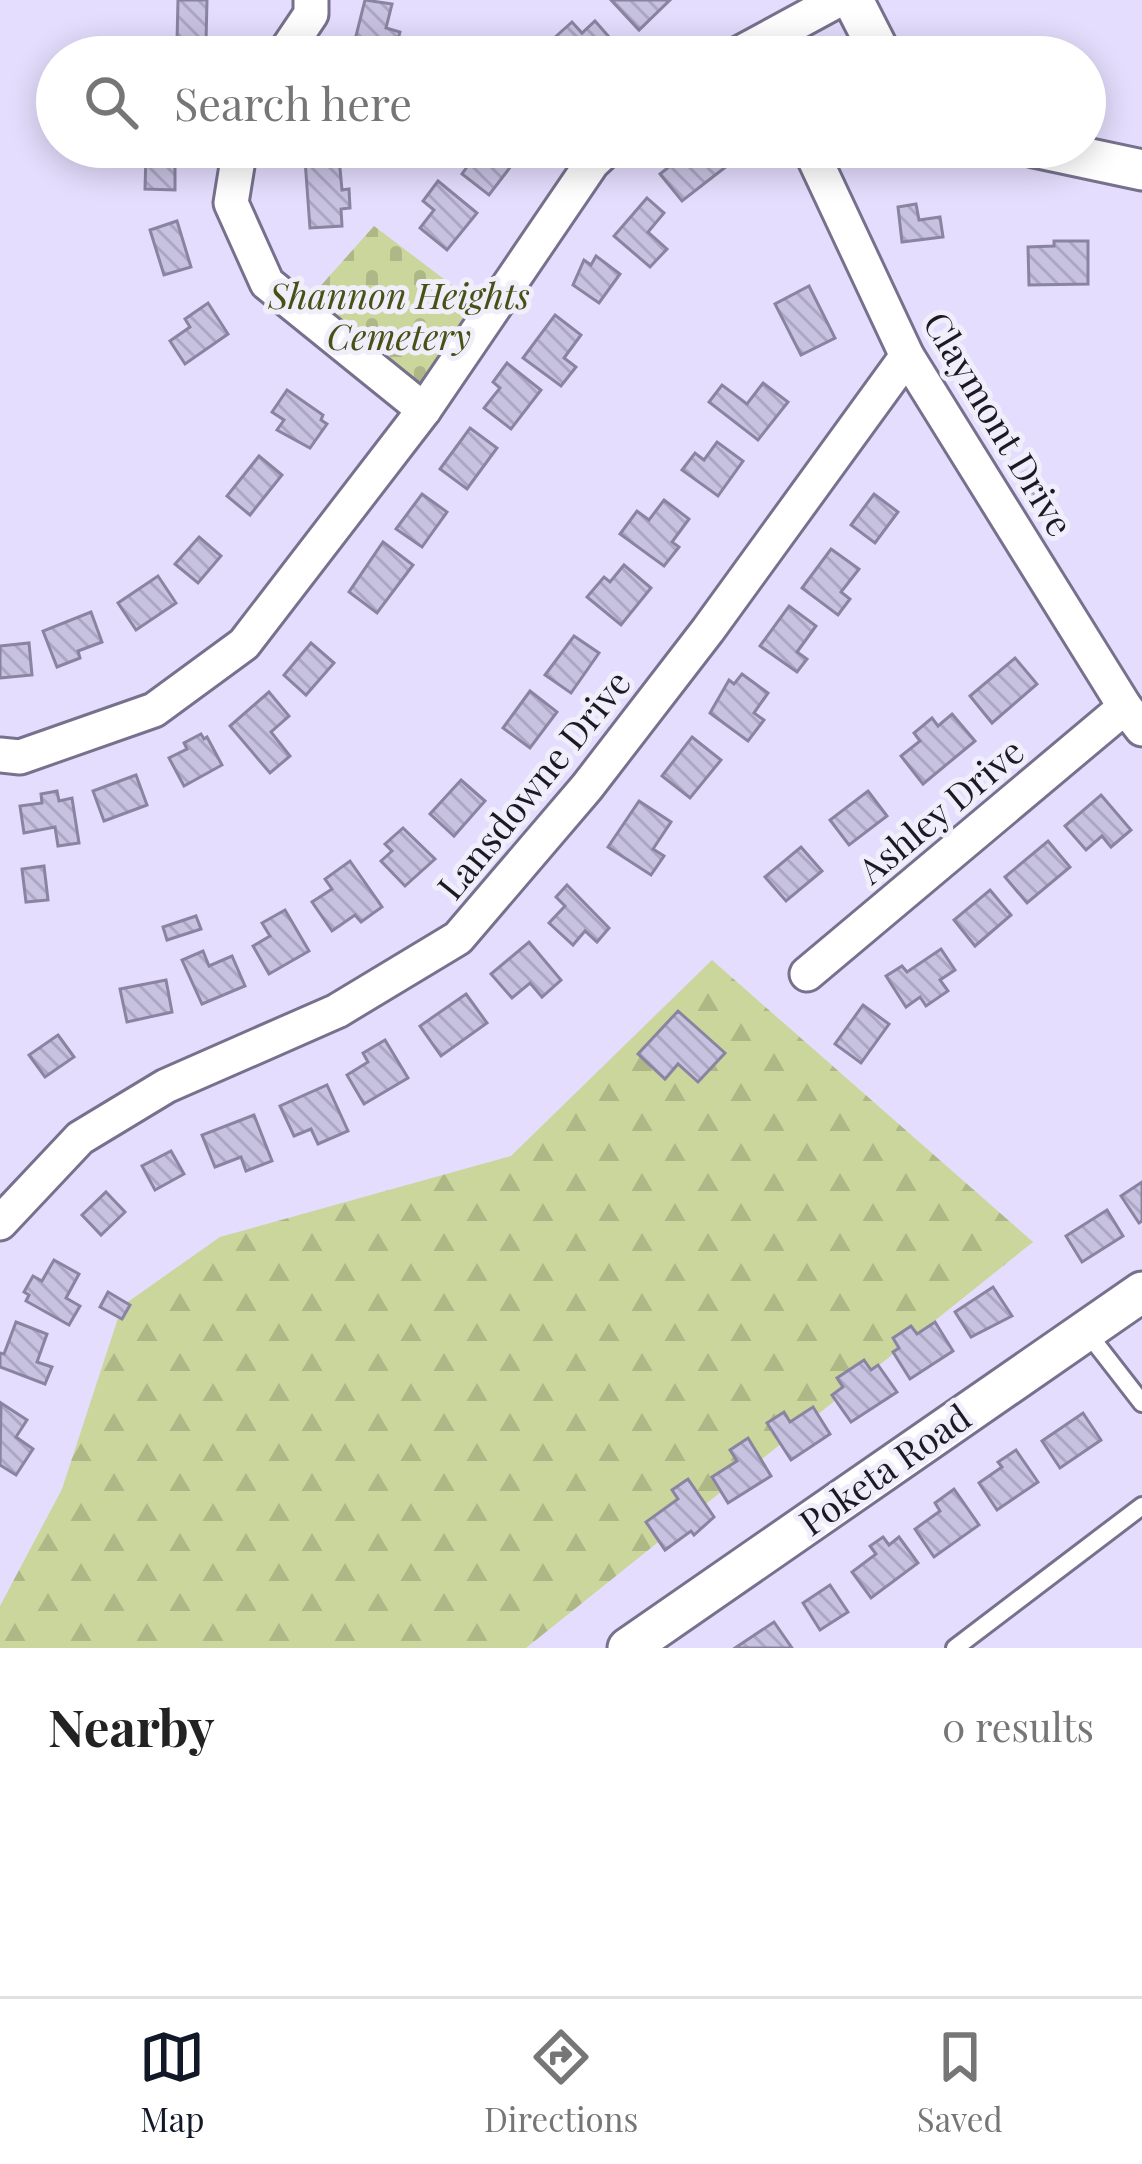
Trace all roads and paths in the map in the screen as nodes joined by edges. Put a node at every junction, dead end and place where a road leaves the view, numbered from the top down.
1 (311, 0) edge
2 (838, 0) edge
3 (853, 0) edge
4 (296, 36) edge
5 (779, 36) edge
6 (871, 36) edge
7 (1106, 162) edge
8 (237, 168) edge
9 (589, 168) edge
10 (818, 168) edge
11 (1142, 170) edge
12 (907, 356) junction
13 (424, 410) junction
14 (1133, 718) edge
15 (0, 755) edge
16 (807, 974) dead end
17 (0, 1223) edge
18 (1142, 1292) edge
19 (1085, 1330) junction
20 (1142, 1403) edge
21 (1142, 1506) edge
22 (628, 1648) edge
23 (955, 1648) edge

1 - 4 street
2 - 5 street
3 - 6 street
7 - 11 street
8 - 13 street
9 - 13 street
10 - 12 street, Claymont Drive
12 - 14 street, Claymont Drive
12 - 17 street, Lansdowne Drive
13 - 15 street
14 - 16 street, Ashley Drive
18 - 19 street, Poketa Road
19 - 20 lane
19 - 22 street, Poketa Road
21 - 23 lane

